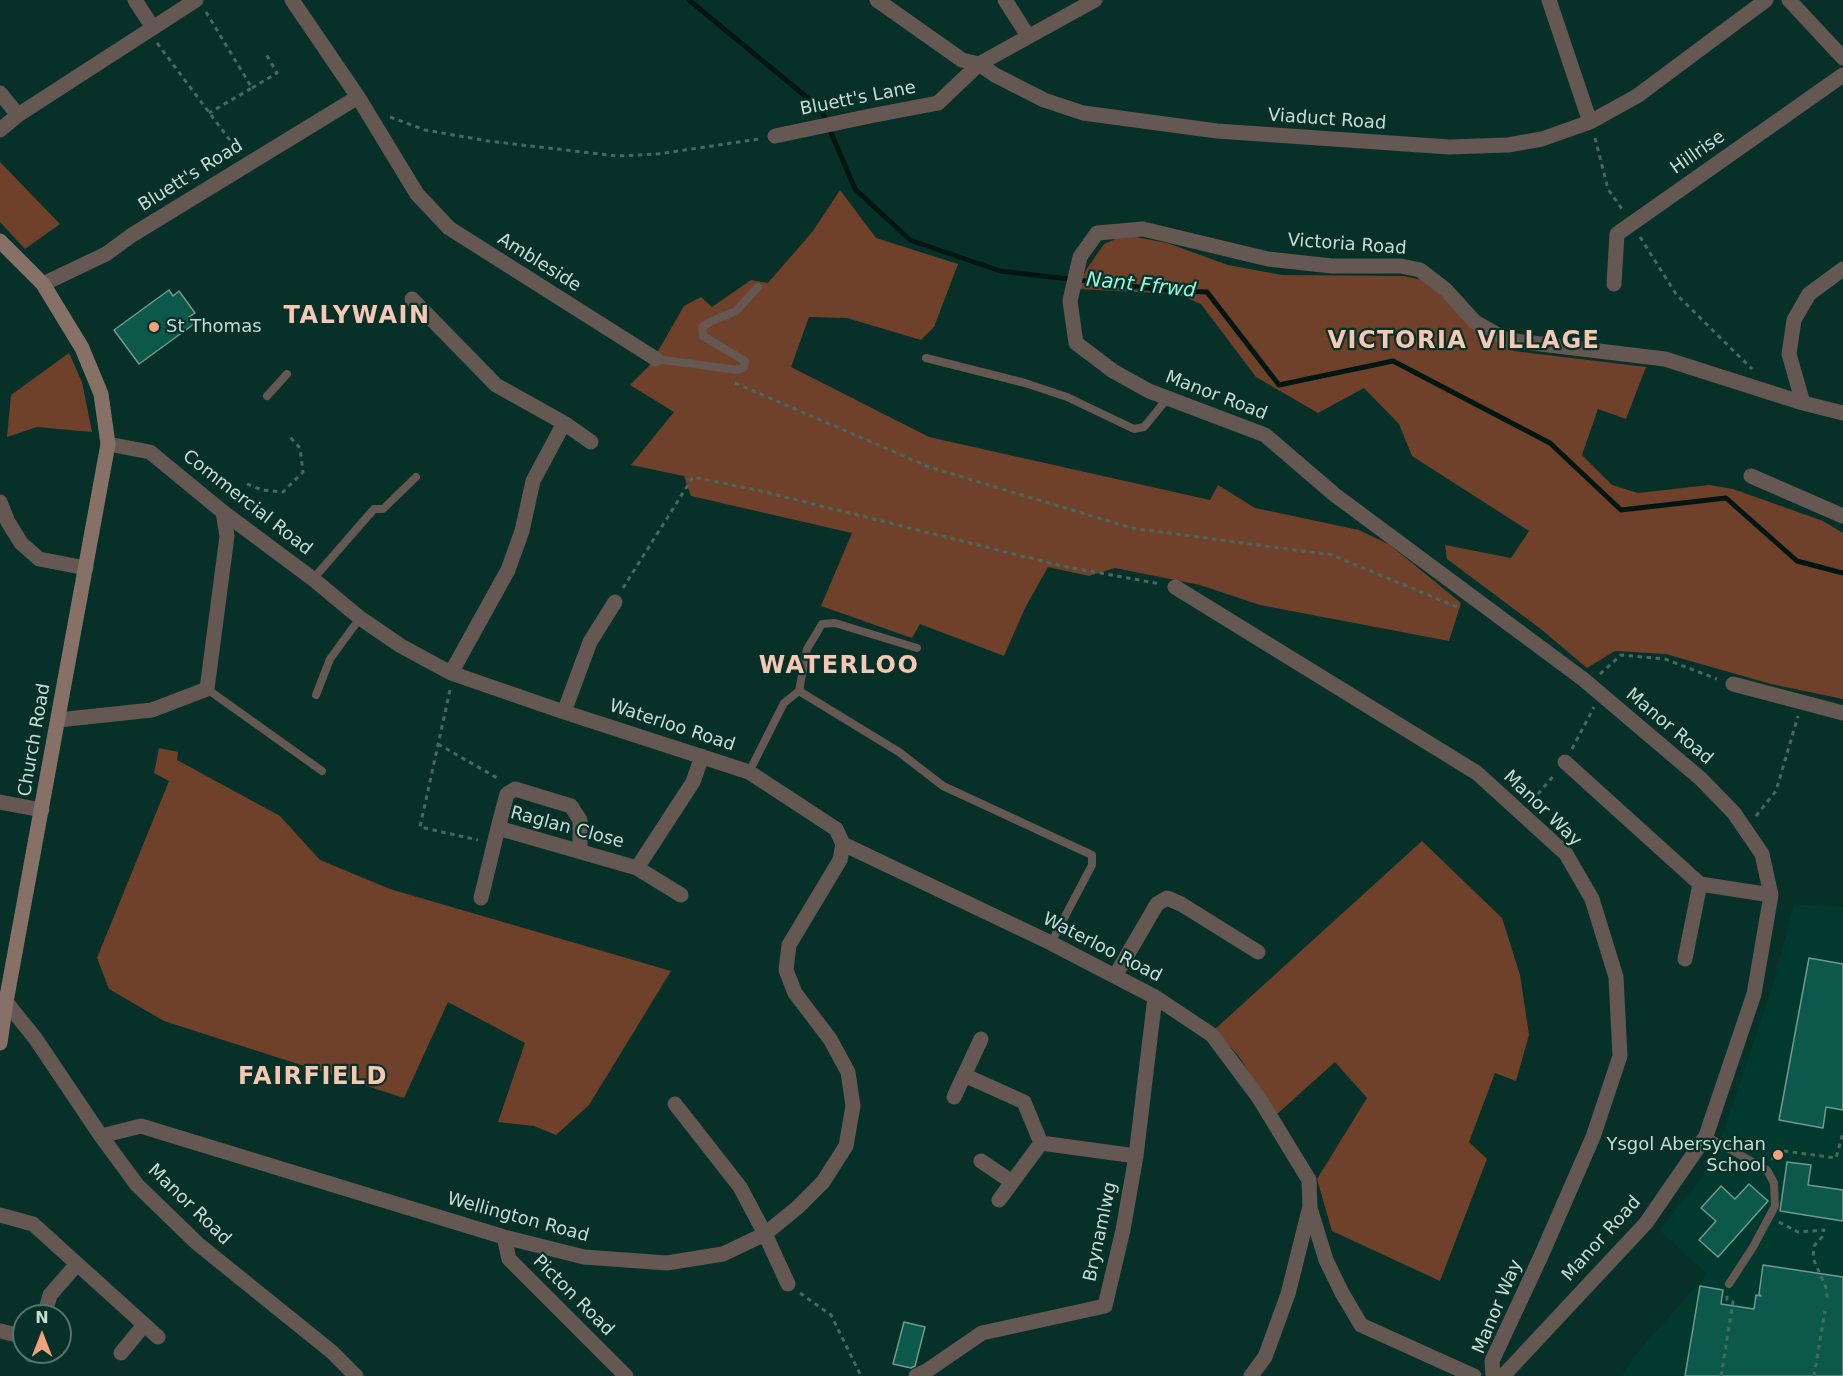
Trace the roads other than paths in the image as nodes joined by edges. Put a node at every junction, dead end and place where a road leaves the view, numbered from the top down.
1 (135, 0) edge
2 (292, 0) edge
3 (877, 0) edge
4 (1005, 0) edge
5 (1095, 0) edge
6 (1549, 0) edge
7 (1766, 0) edge
8 (1789, 0) edge
9 (200, 5) edge
10 (153, 28) junction
11 (1028, 36) junction
12 (1843, 58) edge
13 (979, 64) junction
14 (1843, 75) edge
15 (0, 93) edge
16 (358, 97) junction
17 (18, 115) junction
18 (1590, 122) junction
19 (0, 130) edge
20 (776, 136) road end
21 (0, 241) edge
22 (1843, 269) edge
23 (43, 284) junction
24 (1614, 284) dead end
25 (758, 287) dead end
26 (1072, 291) joint
27 (412, 299) dead end
28 (926, 358) dead end
29 (656, 359) joint
30 (287, 374) dead end
31 (267, 396) dead end
32 (1167, 399) junction
33 (1803, 403) junction
34 (1843, 413) edge
35 (564, 423) junction
36 (591, 442) dead end
37 (108, 444) junction
38 (1751, 476) dead end
39 (416, 477) dead end
40 (0, 502) edge
41 (223, 512) junction
42 (1843, 516) edge
43 (86, 568) junction
44 (313, 579) junction
45 (1175, 586) road end
46 (615, 602) road end
47 (360, 618) junction
48 (916, 648) dead end
49 (451, 673) junction
50 (1733, 684) road end
51 (207, 689) junction
52 (799, 691) junction
53 (316, 695) dead end
54 (564, 712) junction
55 (1843, 713) edge
56 (58, 720) junction
57 (702, 756) junction
58 (1565, 762) dead end
59 (322, 771) dead end
60 (749, 772) junction
61 (0, 802) edge
62 (42, 810) junction
63 (498, 828) junction
64 (843, 844) junction
65 (580, 851) junction
66 (637, 868) junction
67 (1701, 884) junction
68 (681, 895) dead end
69 (1771, 895) junction
70 (481, 898) dead end
71 (1051, 943) junction
72 (1258, 952) dead end
73 (1685, 958) dead end
74 (1115, 976) junction
75 (3, 995) edge
76 (1155, 997) junction
77 (981, 1039) dead end
78 (0, 1043) edge
79 (964, 1075) junction
80 (954, 1097) dead end
81 (675, 1104) dead end
82 (101, 1136) junction
83 (1706, 1136) junction
84 (1041, 1143) junction
85 (1136, 1156) junction
86 (981, 1161) dead end
87 (1012, 1182) junction
88 (999, 1200) dead end
89 (1310, 1208) junction
90 (0, 1215) edge
91 (765, 1234) junction
92 (504, 1237) junction
93 (77, 1264) junction
94 (788, 1284) road end
95 (1729, 1284) road end
96 (47, 1304) edge
97 (144, 1325) junction
98 (158, 1337) dead end
99 (122, 1353) dead end
100 (356, 1376) edge
101 (626, 1376) edge
102 (915, 1376) edge
103 (1251, 1376) edge
104 (1474, 1376) edge
105 (1493, 1376) edge
106 (1503, 1376) edge

1 - 10 street
2 - 16 street, Ambleside
3 - 13 street, Viaduct Road
4 - 11 street
5 - 11 street, Bluett's Lane
6 - 18 street
7 - 18 street, Viaduct Road
8 - 12 street
9 - 10 street
10 - 17 street
11 - 13 street, Bluett's Lane
13 - 18 street, Viaduct Road
13 - 20 street, Bluett's Lane
14 - 24 street, Hillrise
15 - 17 street
16 - 23 street, Bluett's Road
16 - 29 street, Ambleside
17 - 19 street
21 - 23 main road
22 - 33 street
23 - 37 main road
25 - 29 lane, Ambleside
26 - 32 street, Manor Road
26 - 33 street, Victoria Road
27 - 35 street
28 - 32 lane
30 - 31 lane
32 - 69 street, Manor Road
33 - 34 street, Victoria Road
35 - 36 street
35 - 49 street
37 - 41 street, Commercial Road
37 - 43 main road, Church Road
38 - 42 street
39 - 44 lane
40 - 43 street
41 - 44 street, Commercial Road
41 - 51 street
43 - 56 main road, Church Road
44 - 47 street, Commercial Road
45 - 105 street, Manor Way
46 - 54 street
47 - 49 street, Commercial Road
47 - 53 lane
48 - 52 lane
49 - 54 street, Commercial Road
50 - 55 street
51 - 56 street
51 - 59 lane
52 - 60 lane
52 - 71 lane
54 - 57 street, Waterloo Road
56 - 62 main road, Church Road
57 - 60 street, Waterloo Road
57 - 66 street, Raglan Close
58 - 67 street
60 - 64 street, Waterloo Road
61 - 62 street
62 - 75 main road, Church Road
63 - 65 street, Raglan Close
63 - 65 street
63 - 70 street, Raglan Close
64 - 71 street, Waterloo Road
64 - 91 street, Wellington Road
65 - 66 street, Raglan Close
66 - 68 street
67 - 69 street
67 - 73 street
69 - 83 street, Manor Road
71 - 74 street, Waterloo Road
72 - 74 street
74 - 76 street, Waterloo Road
75 - 78 main road, Church Road
75 - 82 street, Manor Road
76 - 85 street, Brynamlwg
76 - 89 street, Waterloo Road
77 - 79 street
79 - 80 street
79 - 84 street
81 - 91 street
82 - 92 street, Wellington Road
82 - 100 street, Manor Road
83 - 95 lane
83 - 106 street, Manor Road
84 - 85 street
84 - 87 street
85 - 102 street, Brynamlwg
86 - 87 street
87 - 88 street
89 - 103 street
89 - 104 street, Waterloo Road
90 - 93 street
91 - 92 street, Wellington Road
91 - 94 street
92 - 101 street, Picton Road
93 - 96 street
93 - 97 street
97 - 98 street
97 - 99 street

